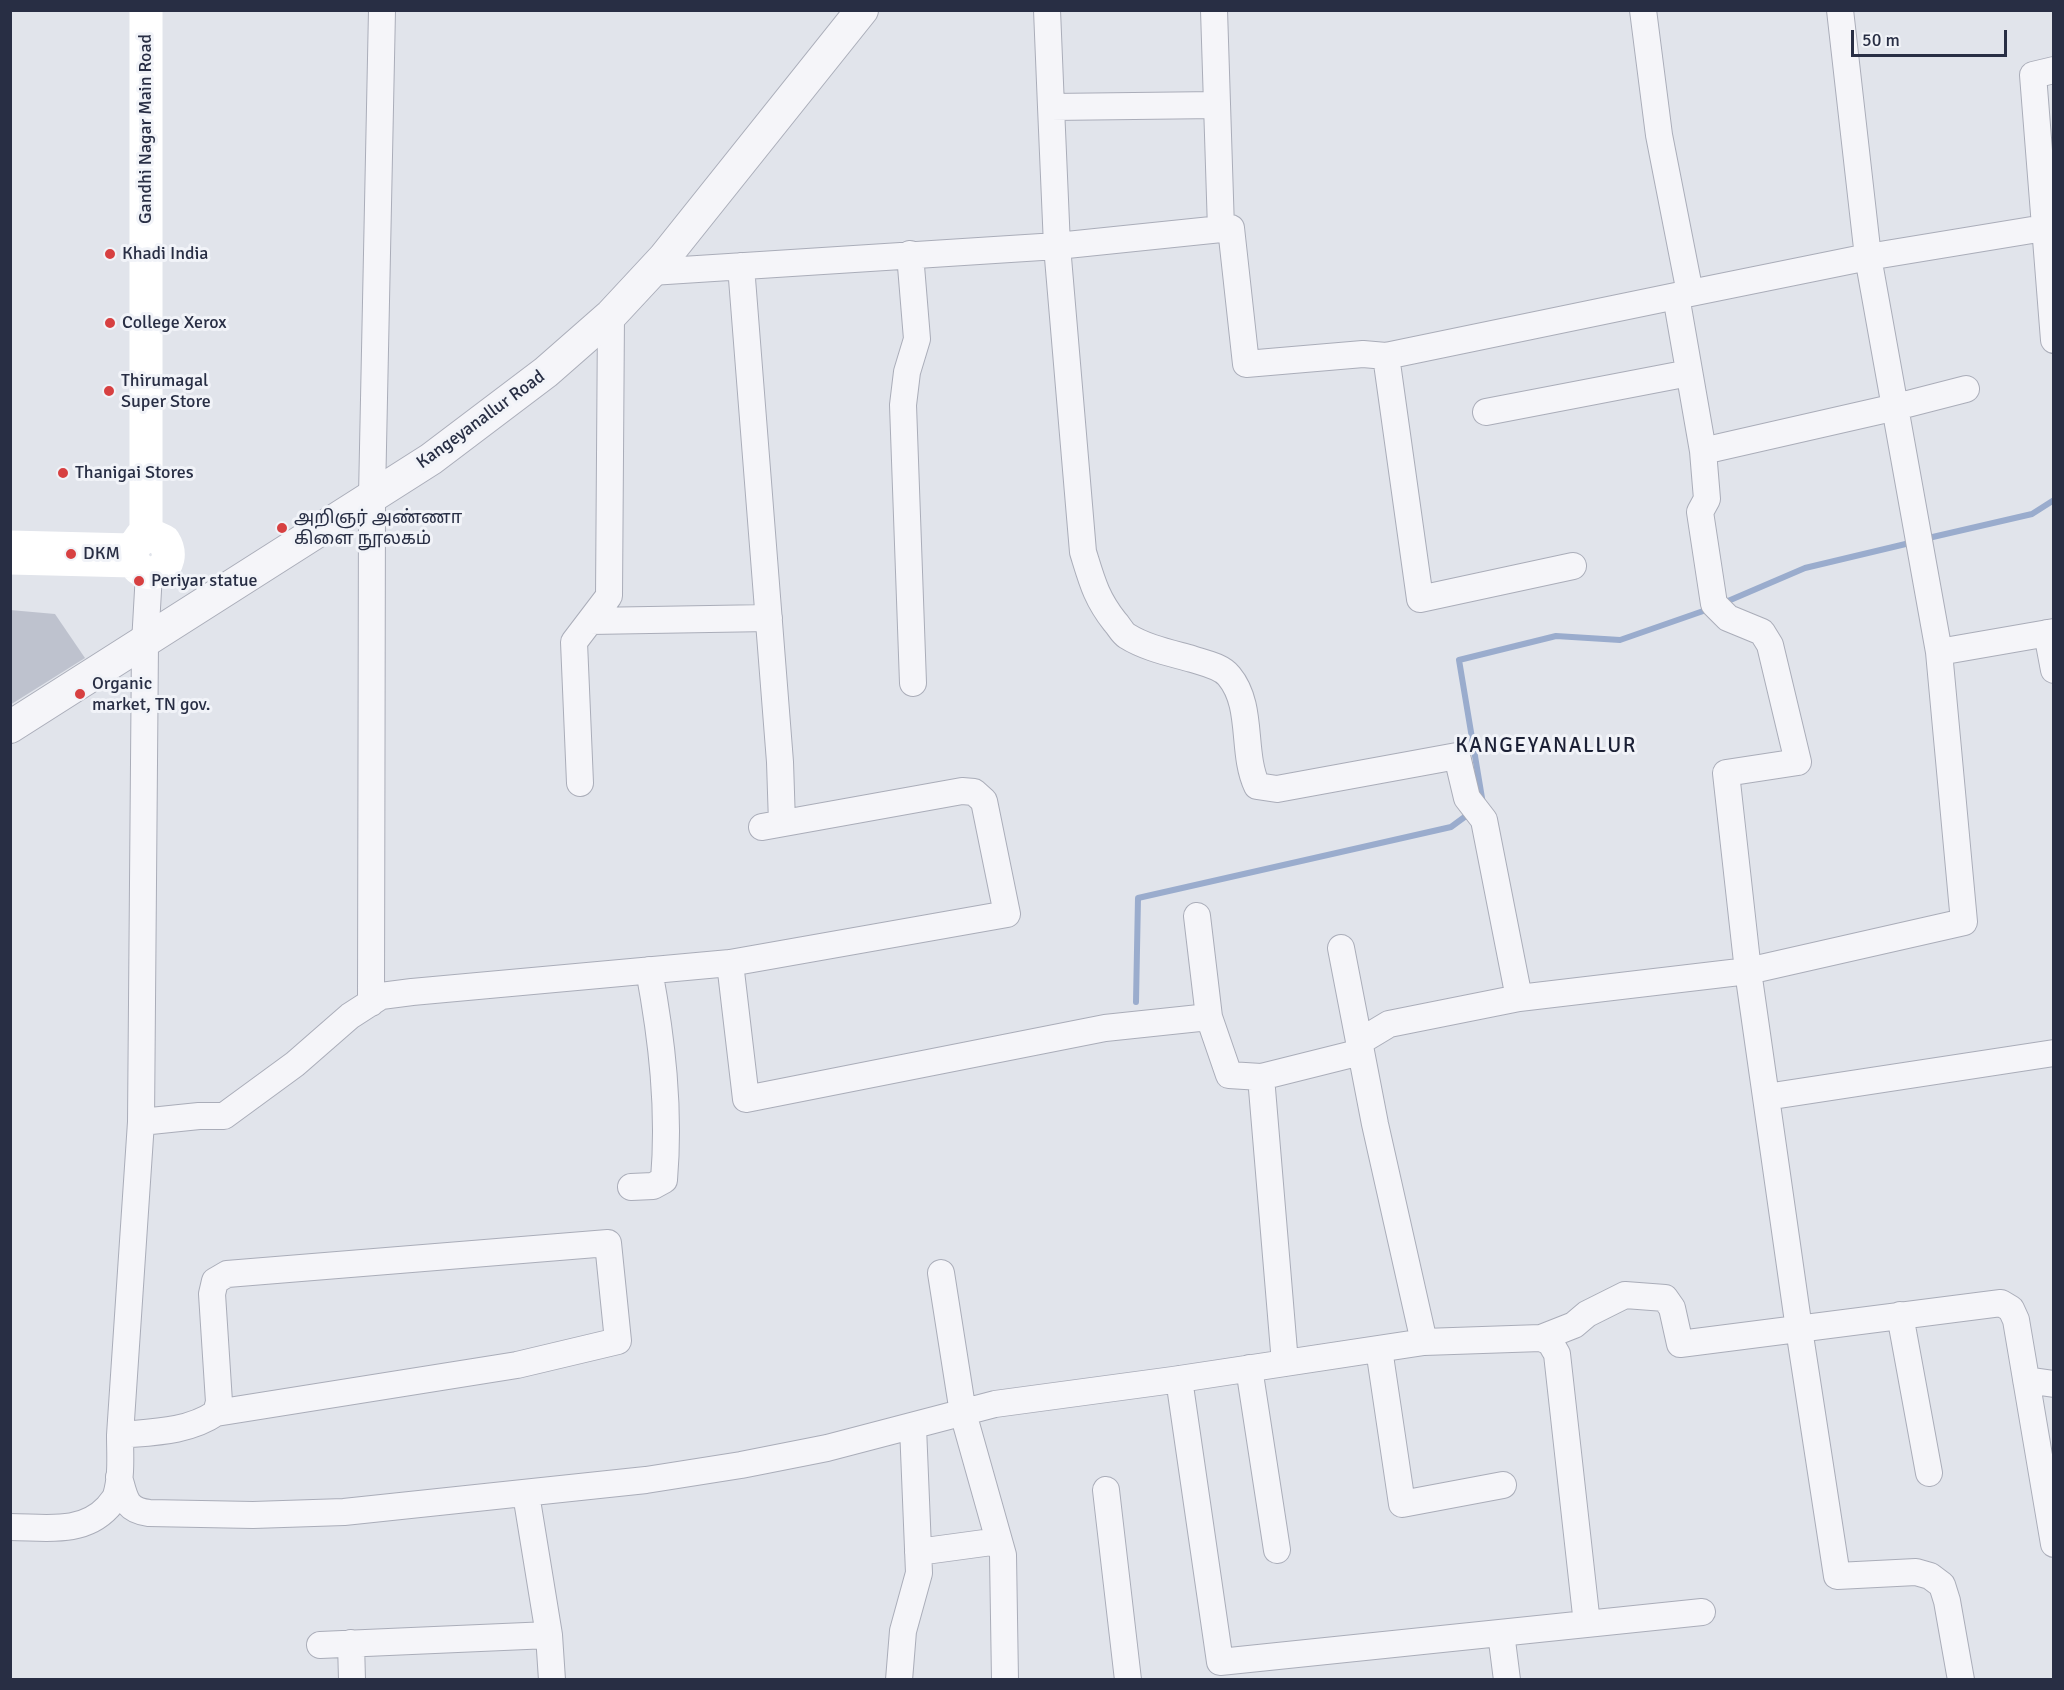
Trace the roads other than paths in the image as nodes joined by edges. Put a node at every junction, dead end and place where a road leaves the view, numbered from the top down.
1 (146, 10) edge
2 (382, 10) edge
3 (862, 10) edge
4 (1047, 10) edge
5 (1214, 10) edge
6 (1642, 10) edge
7 (1840, 10) edge
8 (2054, 70) edge
9 (1217, 105) junction
10 (1051, 106) junction
11 (2044, 228) junction
12 (1221, 229) junction
13 (1057, 246) junction
14 (910, 254) junction
15 (1868, 257) junction
16 (741, 266) junction
17 (651, 272) junction
18 (1683, 294) junction
19 (611, 315) junction
20 (2054, 340) edge
21 (1386, 356) junction
22 (1689, 374) junction
23 (1966, 389) dead end
24 (1896, 408) junction
25 (1486, 412) dead end
26 (1703, 451) junction
27 (372, 496) junction
28 (10, 547) edge
29 (140, 555) junction
30 (10, 558) edge
31 (1573, 566) dead end
32 (768, 618) junction
33 (590, 621) junction
34 (2050, 632) edge
35 (145, 643) junction
36 (1939, 652) junction
37 (2054, 670) edge
38 (913, 683) dead end
39 (10, 727) edge
40 (580, 783) dead end
41 (1197, 916) dead end
42 (1341, 948) dead end
43 (730, 963) junction
44 (649, 970) junction
45 (1748, 971) junction
46 (1519, 998) junction
47 (370, 1003) junction
48 (1209, 1017) junction
49 (1360, 1047) junction
50 (2054, 1053) edge
51 (1260, 1077) junction
52 (1766, 1097) junction
53 (141, 1122) junction
54 (631, 1187) dead end
55 (941, 1273) dead end
56 (1900, 1315) junction
57 (1799, 1329) junction
58 (1540, 1338) junction
59 (1424, 1342) junction
60 (1379, 1349) junction
61 (1286, 1363) junction
62 (1249, 1368) junction
63 (1179, 1379) junction
64 (2026, 1380) junction
65 (2054, 1384) edge
66 (216, 1413) junction
67 (963, 1413) junction
68 (913, 1426) junction
69 (120, 1435) junction
70 (1929, 1473) dead end
71 (120, 1477) junction
72 (1503, 1485) dead end
73 (1106, 1490) dead end
74 (526, 1494) junction
75 (11, 1527) edge
76 (999, 1541) junction
77 (2054, 1544) edge
78 (1277, 1550) dead end
79 (918, 1552) junction
80 (1702, 1612) dead end
81 (1587, 1624) junction
82 (1501, 1633) junction
83 (549, 1635) junction
84 (351, 1643) junction
85 (320, 1645) dead end
86 (1221, 1671) edge
87 (352, 1680) edge
88 (552, 1680) edge
89 (899, 1680) edge
90 (1005, 1680) edge
91 (1128, 1680) edge
92 (1507, 1680) edge
93 (1961, 1680) edge

1 - 29 main road, Gandhi Nagar Main Road
2 - 27 street
3 - 17 street, Kangeyanallur Road
4 - 10 street
5 - 9 street
6 - 18 street
7 - 15 street
8 - 11 street
9 - 10 street
9 - 12 street
10 - 13 street
11 - 15 street
11 - 20 street
12 - 13 street
12 - 21 street
13 - 14 street
13 - 46 street
14 - 16 street
14 - 38 street
15 - 18 street
15 - 24 street
16 - 17 street
16 - 32 street
17 - 19 street, Kangeyanallur Road
18 - 21 street
18 - 22 street
19 - 27 street, Kangeyanallur Road
19 - 33 street
21 - 31 street
22 - 25 street
22 - 26 street
23 - 24 street
24 - 26 street
24 - 36 street
26 - 45 street
27 - 35 street, Kangeyanallur Road
27 - 47 street
28 - 29 main road
29 - 30 main road
29 - 35 street
32 - 33 street
32 - 43 street
33 - 40 street
34 - 36 street
34 - 37 street
35 - 39 street, Kangeyanallur Road
35 - 53 street
36 - 45 street
41 - 48 street
42 - 49 street
43 - 44 street
43 - 48 street
44 - 47 street
44 - 54 street
45 - 46 street
45 - 52 street
46 - 49 street
47 - 53 street
48 - 51 street
49 - 51 street
49 - 59 street
50 - 52 street
51 - 61 street
52 - 57 street
53 - 69 street
55 - 67 street
56 - 57 street
56 - 64 street
56 - 70 street
57 - 58 street
57 - 93 street
58 - 59 street
58 - 81 street
59 - 60 street
60 - 61 street
60 - 72 street
61 - 62 street
62 - 63 street
62 - 78 street
63 - 67 street
63 - 86 street
64 - 65 street
64 - 77 street
66 - 66 street
66 - 69 street
67 - 68 street
67 - 76 street
68 - 74 street
68 - 79 street
69 - 71 street
71 - 74 street
71 - 75 street
73 - 91 street
74 - 83 street
76 - 79 street
76 - 90 street
79 - 89 street
80 - 81 street
81 - 82 street
82 - 86 street
82 - 92 street
83 - 84 street
83 - 88 street
84 - 85 street
84 - 87 street

